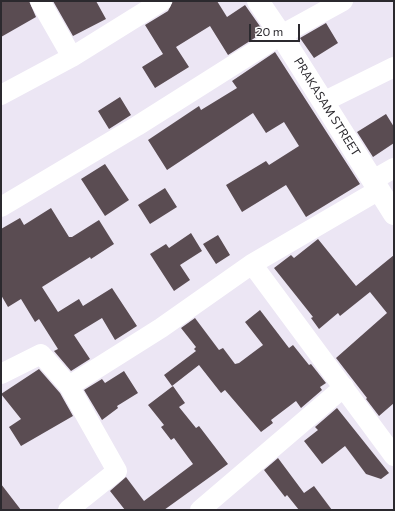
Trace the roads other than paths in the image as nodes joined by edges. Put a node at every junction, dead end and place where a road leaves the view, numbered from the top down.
1 (40, 1) edge
2 (162, 1) edge
3 (258, 1) edge
4 (343, 1) edge
5 (282, 35) junction
6 (72, 57) junction
7 (394, 67) edge
8 (1, 95) edge
9 (323, 102) junction
10 (394, 168) edge
11 (376, 185) junction
12 (1, 207) edge
13 (394, 214) edge
14 (252, 264) junction
15 (1, 374) edge
16 (69, 386) junction
17 (344, 387) junction
18 (394, 456) edge
19 (68, 510) edge
20 (200, 510) edge

1 - 6 street
2 - 6 street
3 - 5 street, PRAKASAM STREET
4 - 5 street
5 - 9 street, PRAKASAM STREET
5 - 12 street
6 - 8 street
7 - 9 street
9 - 11 street, PRAKASAM STREET
10 - 11 street
11 - 13 street, PRAKASAM STREET
11 - 14 street
14 - 16 street
14 - 17 street
15 - 16 street
16 - 19 street
17 - 18 street
17 - 20 street

